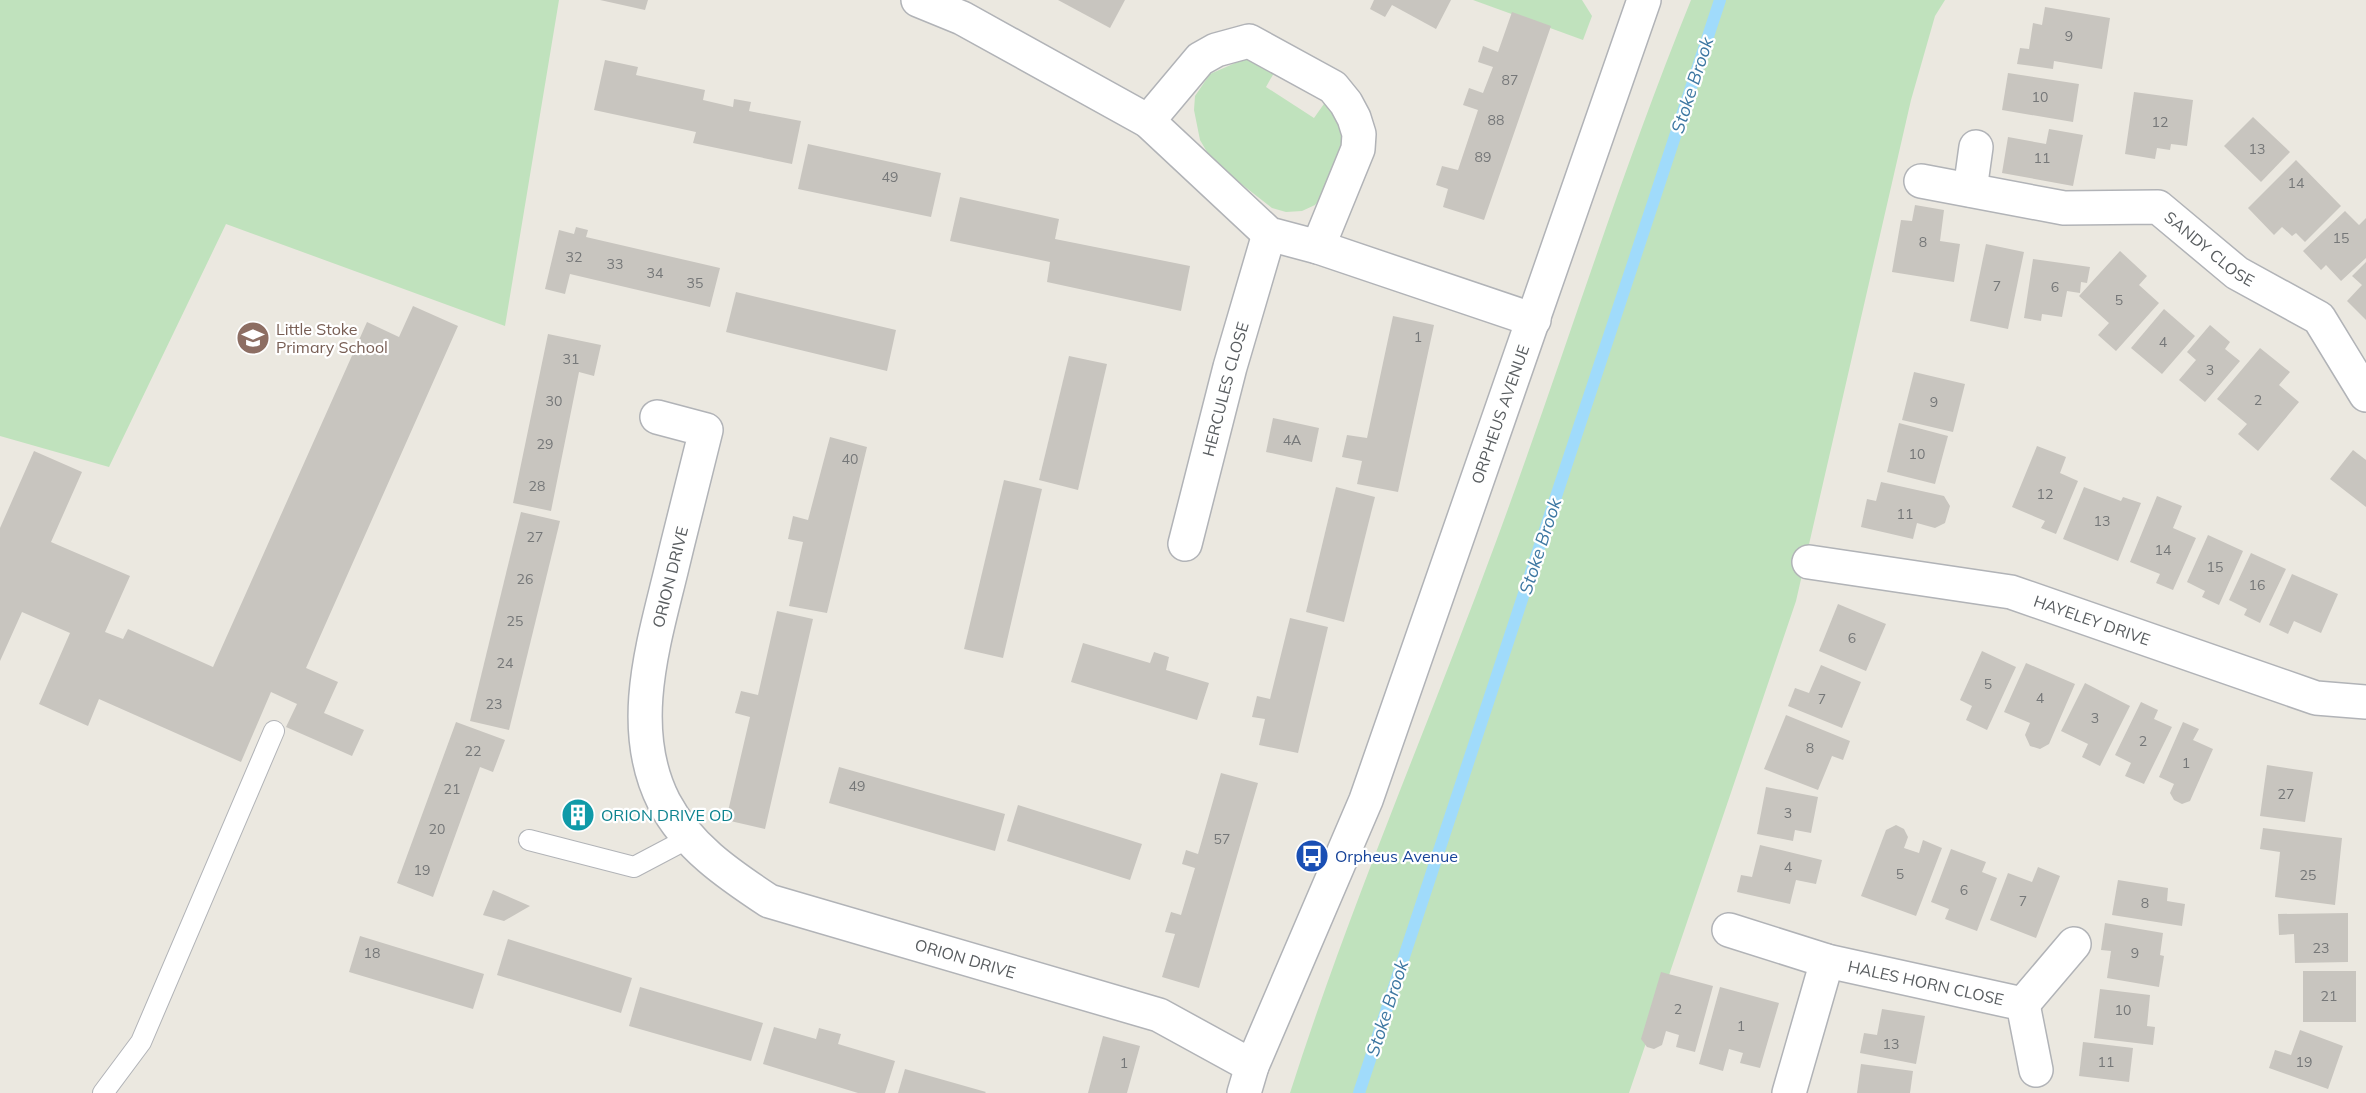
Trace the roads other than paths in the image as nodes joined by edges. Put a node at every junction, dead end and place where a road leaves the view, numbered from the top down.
1 (918, 0) edge
2 (1644, 0) edge
3 (1148, 121) junction
4 (1976, 147) dead end
5 (1921, 181) dead end
6 (1970, 190) junction
7 (1269, 234) junction
8 (1318, 247) junction
9 (1534, 320) junction
10 (2366, 395) edge
11 (657, 417) dead end
12 (1185, 544) dead end
13 (1809, 562) dead end
14 (2366, 702) edge
15 (274, 731) dead end
16 (689, 838) junction
17 (529, 840) dead end
18 (1729, 930) dead end
19 (2074, 944) dead end
20 (1827, 961) junction
21 (2023, 1004) junction
22 (2036, 1070) dead end
23 (1248, 1079) edge
24 (103, 1093) edge
25 (1789, 1093) edge

1 - 3 street
2 - 9 street, ORPHEUS AVENUE
3 - 7 street
3 - 8 street
4 - 6 street
5 - 6 street, SANDY CLOSE
6 - 10 street, SANDY CLOSE
7 - 8 street
7 - 12 street, HERCULES CLOSE
8 - 9 street
9 - 23 street, ORPHEUS AVENUE
11 - 16 street, ORION DRIVE
13 - 14 street, HAYELEY DRIVE
15 - 24 lane
16 - 17 lane
16 - 23 street, ORION DRIVE
18 - 20 street, HALES HORN CLOSE
19 - 21 street, HALES HORN CLOSE
20 - 21 street, HALES HORN CLOSE
20 - 25 street, HALES HORN CLOSE
21 - 22 street, HALES HORN CLOSE

